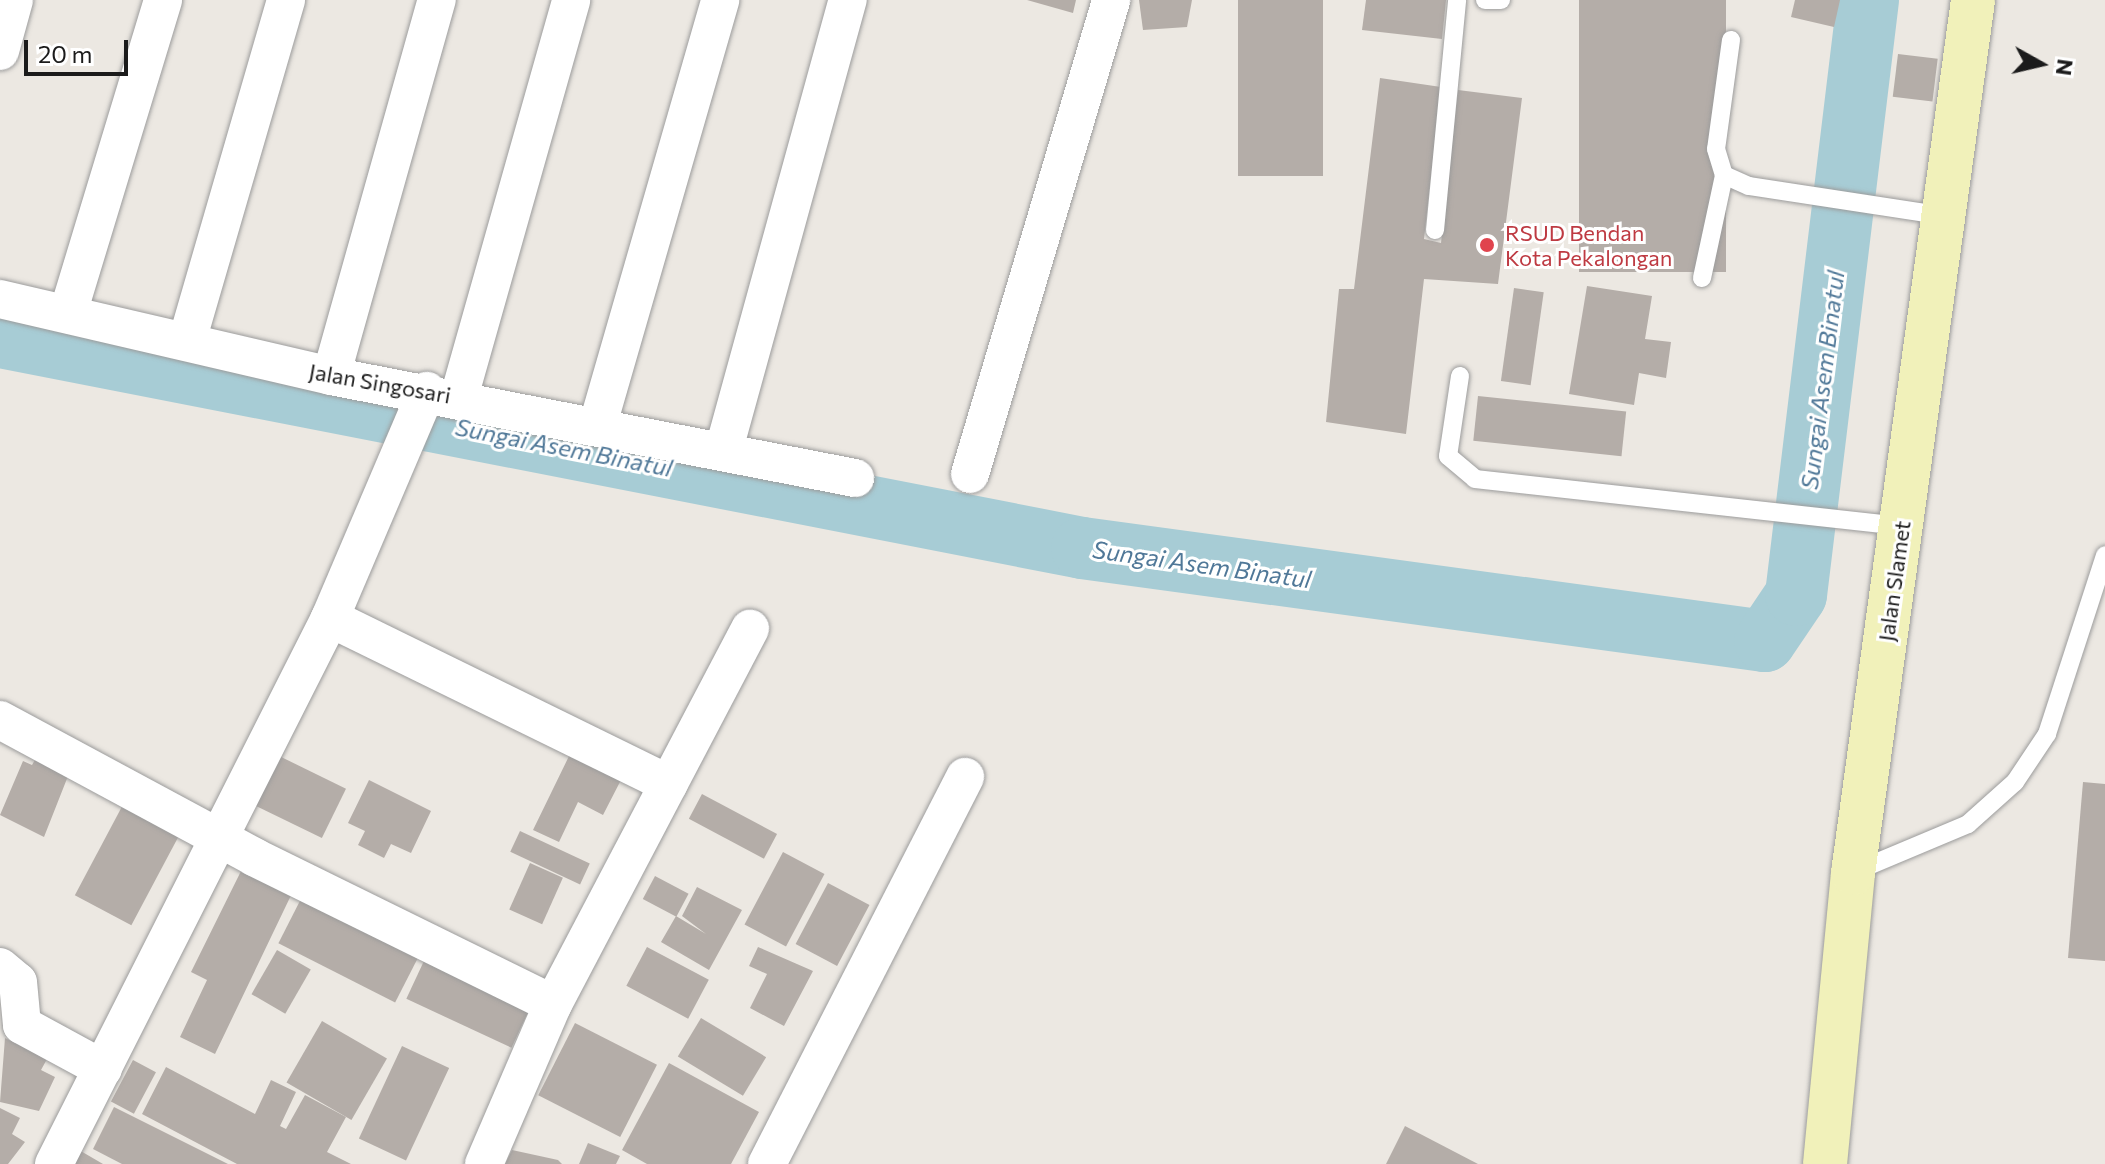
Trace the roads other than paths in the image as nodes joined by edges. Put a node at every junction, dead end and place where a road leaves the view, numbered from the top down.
1 (14, 0) edge
2 (163, 0) edge
3 (286, 0) edge
4 (437, 0) edge
5 (571, 0) edge
6 (720, 0) edge
7 (848, 0) edge
8 (1111, 0) edge
9 (1457, 0) edge
10 (1485, 0) edge
11 (1501, 0) edge
12 (1973, 0) edge
13 (1731, 40) dead end
14 (0, 51) edge
15 (1724, 175) junction
16 (1939, 215) junction
17 (1435, 230) dead end
18 (1702, 278) dead end
19 (0, 299) edge
20 (68, 313) junction
21 (187, 341) junction
22 (331, 376) junction
23 (1460, 376) dead end
24 (429, 412) junction
25 (598, 424) junction
26 (724, 449) junction
27 (970, 474) dead end
28 (855, 478) dead end
29 (1893, 526) junction
30 (2105, 555) edge
31 (330, 618) junction
32 (750, 629) dead end
33 (0, 720) edge
34 (965, 777) dead end
35 (669, 784) junction
36 (222, 838) junction
37 (1853, 873) junction
38 (0, 967) edge
39 (553, 1004) junction
40 (103, 1069) junction
41 (54, 1164) edge
42 (484, 1164) edge
43 (767, 1164) edge
44 (1825, 1164) edge

1 - 14 street
2 - 20 street
3 - 21 street
4 - 22 street
5 - 24 street
6 - 25 street
7 - 26 street
8 - 27 street
9 - 17 lane
10 - 11 lane
12 - 16 street, Jalan Slamet
13 - 15 lane
15 - 16 lane
15 - 18 lane
16 - 29 street, Jalan Slamet
19 - 20 street, Jalan Singosari
20 - 21 street, Jalan Singosari
21 - 22 street, Jalan Singosari
22 - 24 street, Jalan Singosari
23 - 29 lane
24 - 25 street, Jalan Singosari
24 - 31 street
25 - 26 street, Jalan Singosari
26 - 28 street, Jalan Singosari
29 - 37 street, Jalan Slamet
30 - 37 lane
31 - 35 street
31 - 36 street
32 - 35 street
33 - 36 street
34 - 43 street
35 - 39 street
36 - 39 street
36 - 40 street
37 - 44 street, Jalan Slamet
38 - 40 street
39 - 42 street
40 - 41 street

